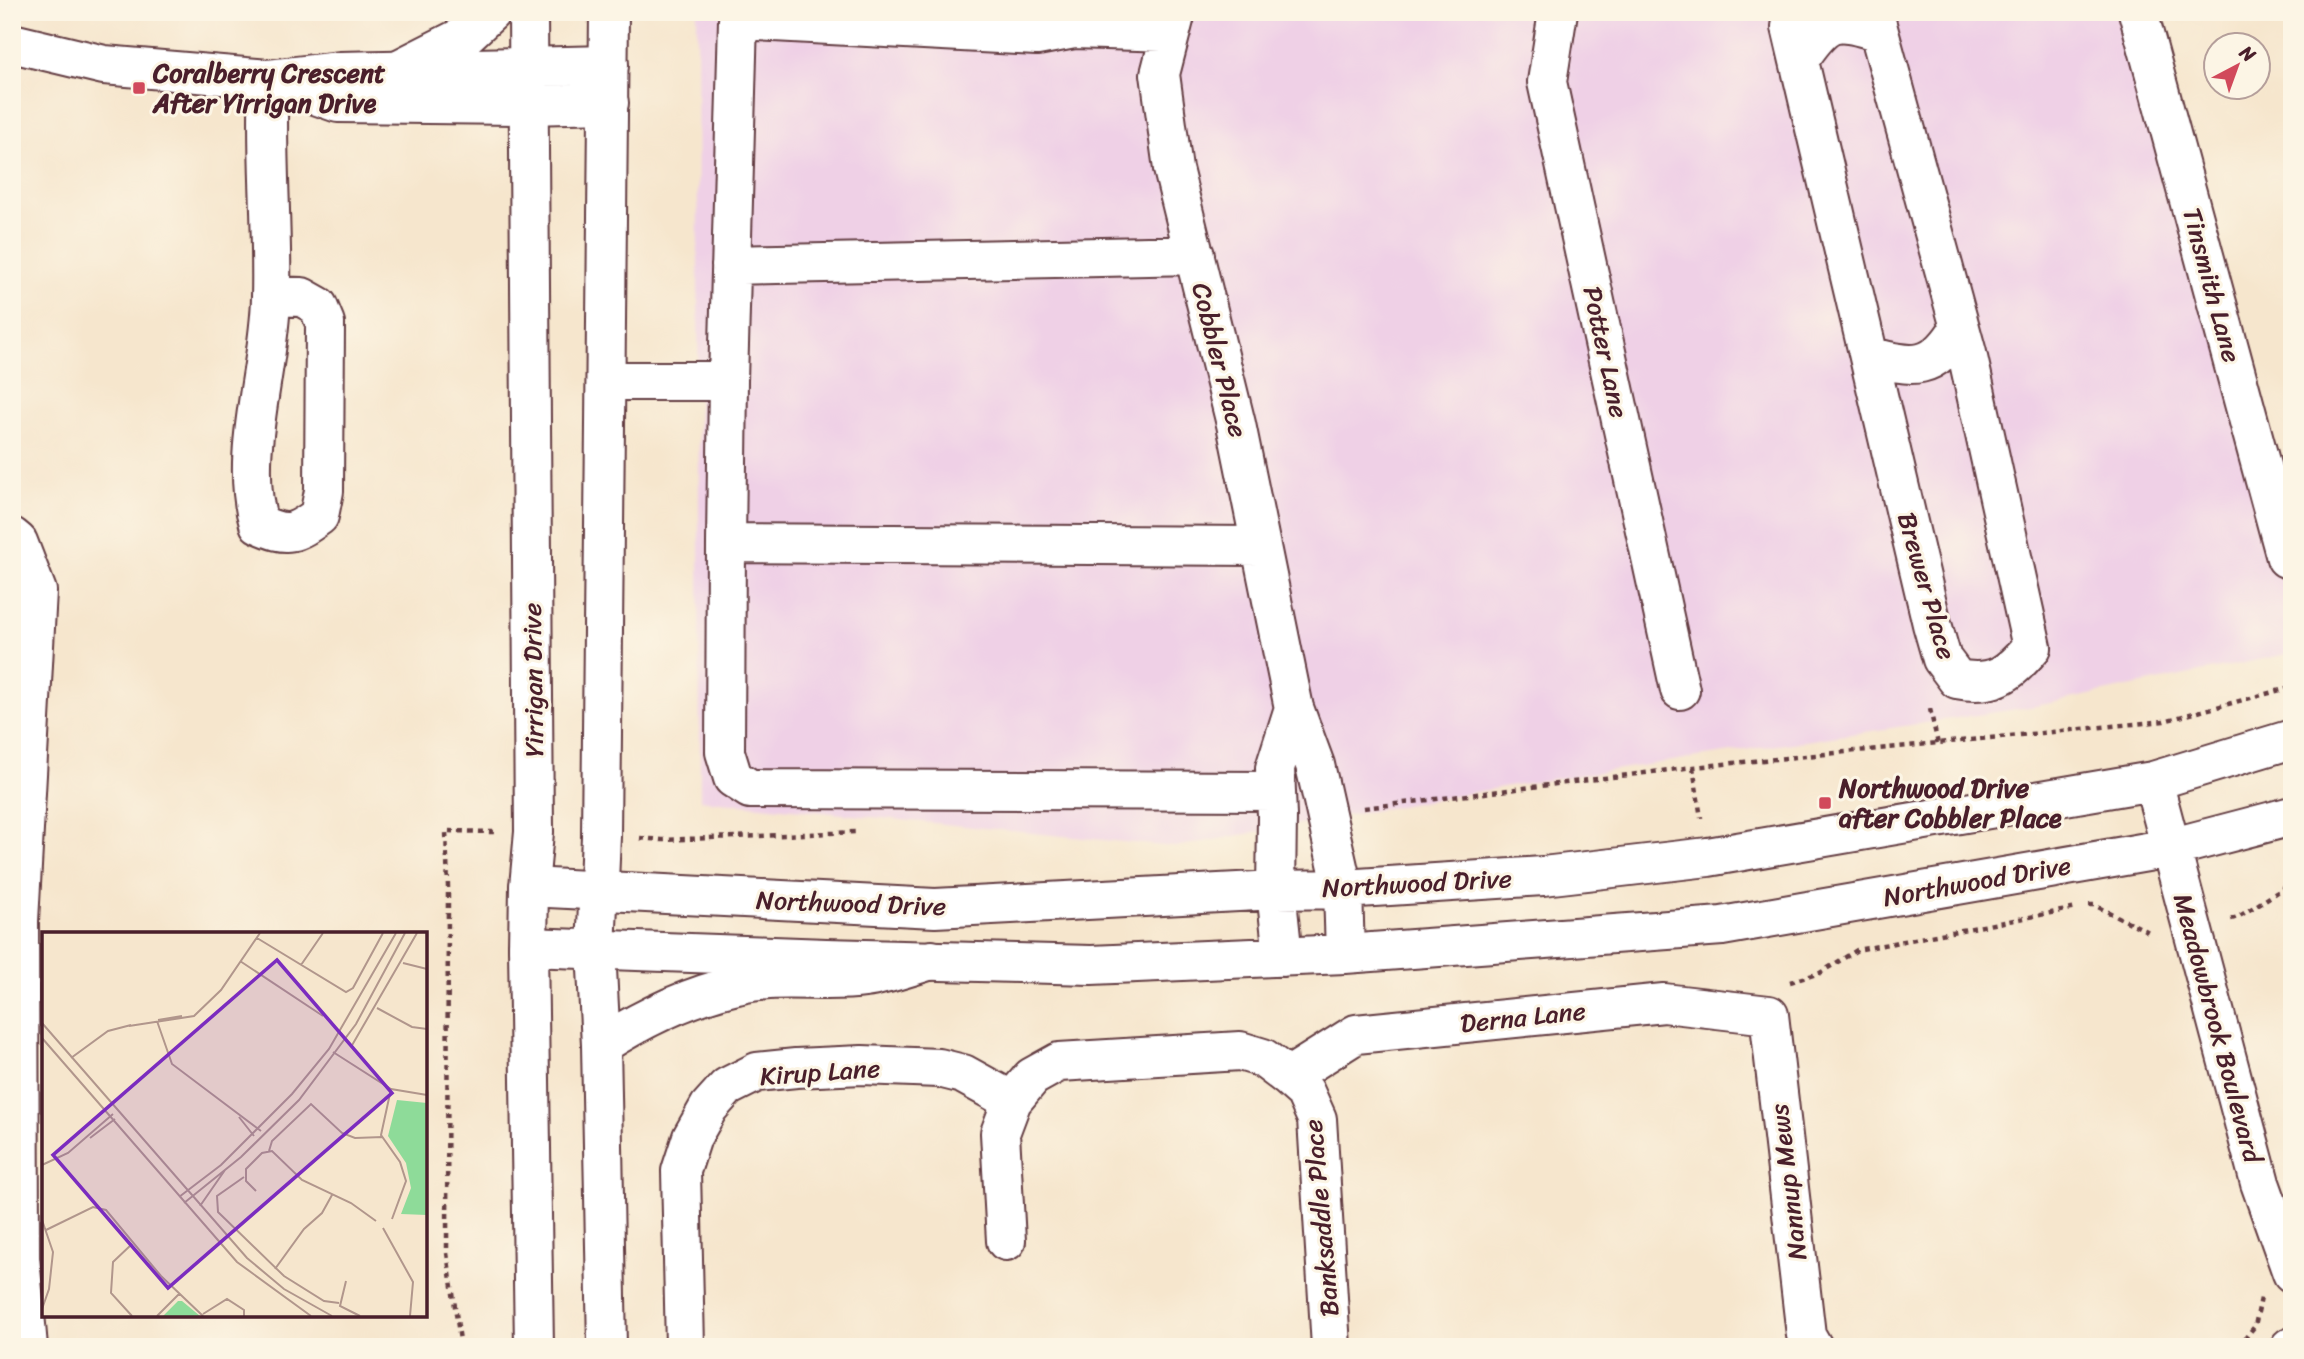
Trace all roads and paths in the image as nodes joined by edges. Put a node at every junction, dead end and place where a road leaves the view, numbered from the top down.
1 (491, 12) edge
2 (527, 12) edge
3 (609, 12) edge
4 (1558, 12) edge
5 (1794, 12) edge
6 (2138, 12) edge
7 (1173, 22) edge
8 (1875, 22) edge
9 (12, 43) edge
10 (1799, 60) junction
11 (609, 65) junction
12 (527, 66) junction
13 (399, 69) junction
14 (269, 79) junction
15 (609, 103) junction
16 (527, 105) junction
17 (1195, 255) junction
18 (731, 265) junction
19 (271, 296) junction
20 (1960, 327) junction
21 (1868, 356) junction
22 (606, 381) junction
23 (727, 381) junction
24 (12, 537) edge
25 (726, 543) junction
26 (1261, 546) junction
27 (2286, 558) dead end
28 (1680, 690) dead end
29 (1294, 708) junction
30 (2292, 739) edge
31 (2153, 781) junction
32 (1276, 791) junction
33 (2292, 816) edge
34 (2170, 848) junction
35 (529, 887) junction
36 (1343, 889) junction
37 (1276, 890) junction
38 (598, 891) junction
39 (15, 921) edge
40 (2158, 936) dead end
41 (528, 947) junction
42 (596, 950) junction
43 (1345, 954) junction
44 (1283, 957) junction
45 (932, 960) junction
46 (1776, 1000) junction
47 (601, 1045) junction
48 (1288, 1077) junction
49 (1012, 1101) junction
50 (1006, 1241) dead end
51 (2292, 1273) edge
52 (28, 1347) edge
53 (534, 1347) edge
54 (607, 1347) edge
55 (685, 1347) edge
56 (1331, 1347) edge
57 (1813, 1347) edge

1 - 13 street
2 - 12 street, Yirrigan Drive
3 - 11 street
4 - 28 street, Potter Lane
5 - 10 street, Brewer Place
6 - 27 street, Tinsmith Lane
7 - 17 street, Cobbler Place
7 - 18 street
8 - 10 street
8 - 20 street, Brewer Place
9 - 14 street
10 - 21 street, Brewer Place
11 - 12 street
11 - 15 street
12 - 13 street
12 - 16 street, Yirrigan Drive
13 - 14 street
14 - 16 street
14 - 19 street
15 - 16 street
15 - 22 street
16 - 35 street, Yirrigan Drive
17 - 18 street
17 - 26 street, Cobbler Place
18 - 23 street
19 - 19 street
20 - 21 street
20 - 21 street, Brewer Place
22 - 23 street
22 - 38 street
23 - 25 street
24 - 39 street
25 - 26 street
25 - 32 street
26 - 29 street, Cobbler Place
29 - 32 street, Cobbler Place
29 - 36 street, Cobbler Place
30 - 31 street, Northwood Drive
31 - 34 street, Meadowbrook Boulevard
31 - 36 street, Northwood Drive
32 - 37 street, Cobbler Place
33 - 34 street, Northwood Drive
34 - 43 street, Northwood Drive
34 - 51 street, Meadowbrook Boulevard
35 - 38 street, Northwood Drive
35 - 41 street, Yirrigan Drive
36 - 37 street, Northwood Drive
36 - 43 street, Cobbler Place
37 - 38 street, Northwood Drive
37 - 44 street, Cobbler Place
38 - 42 street
39 - 52 street
40 - 46 path
41 - 42 street, Northwood Drive
41 - 53 street, Yirrigan Drive
42 - 45 street, Northwood Drive
42 - 47 street
43 - 44 street, Northwood Drive
44 - 45 street, Northwood Drive
45 - 47 street
46 - 48 street, Derna Lane
46 - 57 street, Nannup Mews
47 - 54 street
48 - 49 street, Banksaddle Place
48 - 56 street, Banksaddle Place
49 - 50 street, Banksaddle Place
49 - 55 street, Kirup Lane

